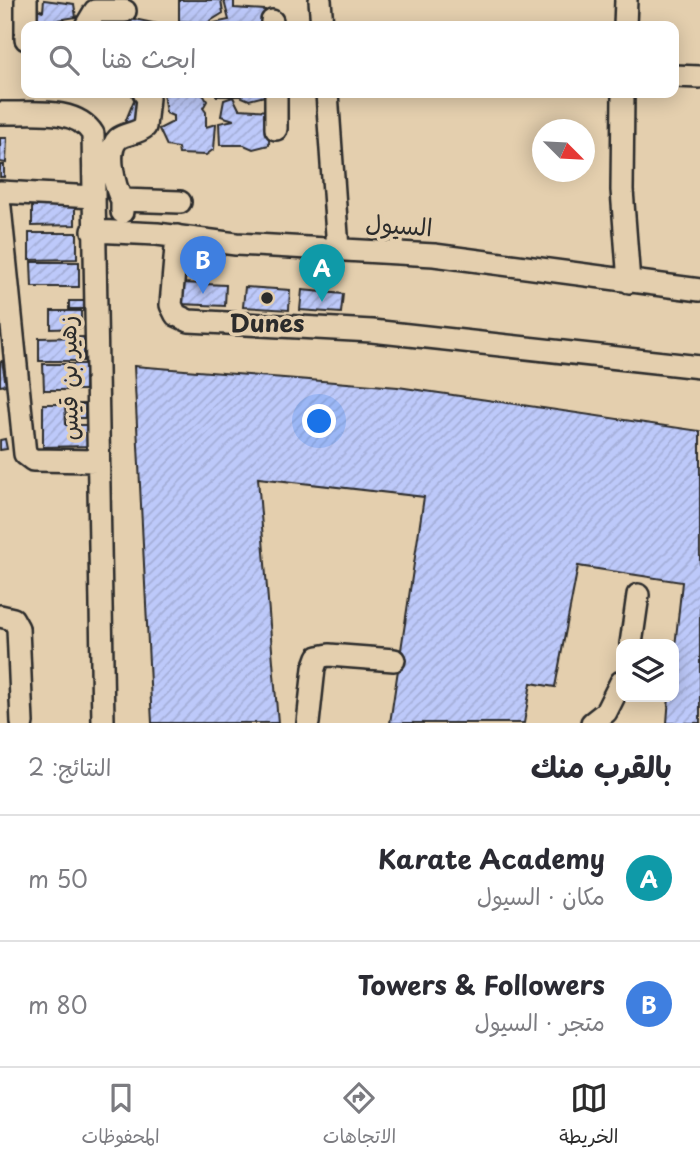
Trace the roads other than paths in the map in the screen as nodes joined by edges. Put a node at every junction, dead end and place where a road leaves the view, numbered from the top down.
1 (26, 0) edge
2 (320, 0) edge
3 (626, 0) edge
4 (125, 11) dead end
5 (26, 21) edge
6 (89, 21) edge
7 (322, 21) edge
8 (625, 21) edge
9 (679, 76) edge
10 (700, 77) edge
11 (148, 98) edge
12 (276, 98) edge
13 (327, 98) edge
14 (623, 98) edge
15 (0, 113) edge
16 (276, 129) dead end
17 (0, 192) edge
18 (94, 197) junction
19 (122, 200) junction
20 (180, 202) dead end
21 (0, 207) edge
22 (93, 231) junction
23 (122, 232) junction
24 (177, 236) junction
25 (338, 249) junction
26 (629, 282) junction
27 (700, 290) edge
28 (700, 367) edge
29 (97, 461) junction
30 (638, 595) dead end
31 (0, 615) edge
32 (632, 639) edge
33 (394, 660) dead end
34 (616, 692) edge
35 (22, 723) edge
36 (103, 723) edge
37 (308, 723) edge
38 (592, 723) edge

1 - 5 street
2 - 7 street
3 - 8 street
4 - 6 street
9 - 10 street
11 - 19 street
12 - 16 street
13 - 25 street
14 - 26 street
15 - 18 street, زهير بن قيس
17 - 18 street
18 - 22 street, زهير بن قيس
19 - 20 street
19 - 23 street
21 - 29 street
22 - 23 street, السيول
22 - 29 street, زهير بن قيس
23 - 24 street, السيول
24 - 25 street, السيول
24 - 28 street
25 - 26 street, السيول
26 - 27 street, السيول
29 - 36 street, زهير بن قيس
30 - 32 street
31 - 35 street
33 - 37 street
34 - 38 street

